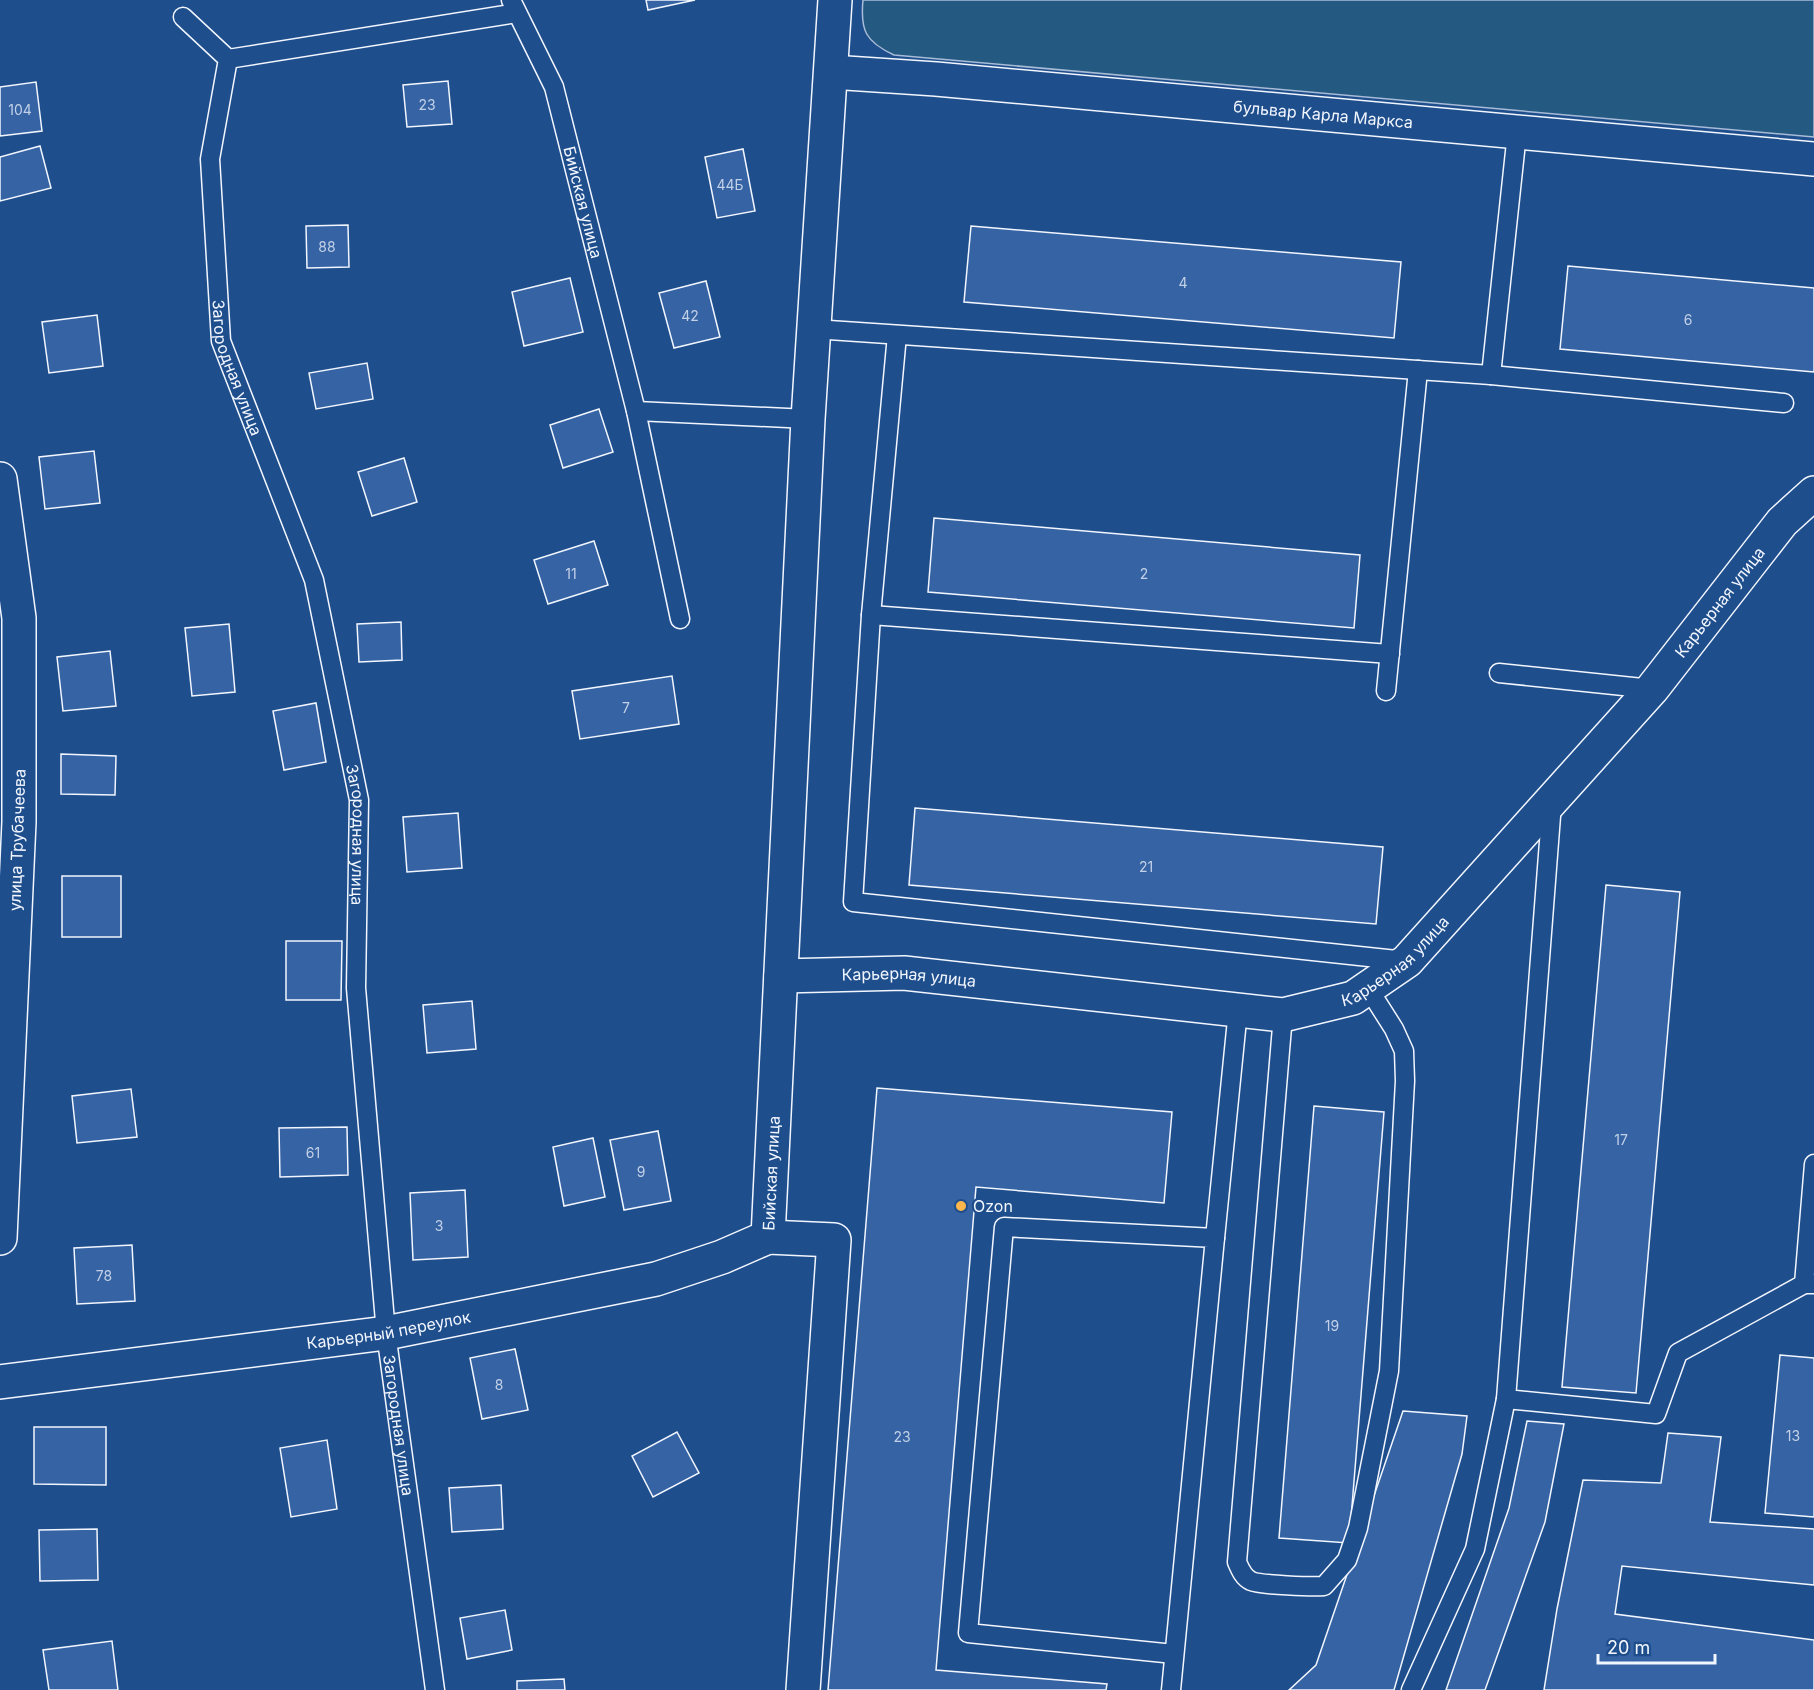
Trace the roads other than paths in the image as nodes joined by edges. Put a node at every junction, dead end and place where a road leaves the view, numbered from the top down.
1 (836, 0) edge
2 (514, 7) edge
3 (183, 17) dead end
4 (228, 59) junction
5 (831, 72) junction
6 (1516, 133) junction
7 (1814, 159) edge
8 (814, 329) junction
9 (897, 335) junction
10 (1418, 370) junction
11 (1491, 375) junction
12 (1784, 403) dead end
13 (636, 411) junction
14 (808, 419) junction
15 (0, 479) edge
16 (1814, 493) edge
17 (871, 615) junction
18 (680, 620) dead end
19 (1390, 654) junction
20 (1499, 673) dead end
21 (1652, 690) junction
22 (1386, 692) dead end
23 (1552, 801) junction
24 (1407, 961) junction
25 (781, 976) junction
26 (1368, 988) junction
27 (1238, 1010) junction
28 (1282, 1015) junction
29 (1814, 1164) edge
30 (768, 1237) junction
31 (0, 1238) edge
32 (1215, 1238) junction
33 (1809, 1284) edge
34 (386, 1334) junction
35 (0, 1382) edge
36 (1506, 1399) junction
37 (1173, 1654) junction
38 (435, 1690) edge
39 (803, 1690) edge
40 (1171, 1690) edge
41 (1411, 1690) edge

1 - 5 street, Бийская улица
2 - 4 lane
2 - 13 lane, Бийская улица
3 - 4 lane
4 - 34 lane, Загородная улица
5 - 6 street, бульвар Карла Маркса
5 - 8 street, Бийская улица
6 - 7 street, бульвар Карла Маркса
6 - 11 lane
8 - 9 lane
8 - 14 street, Бийская улица
9 - 10 lane
9 - 17 lane
10 - 11 lane
10 - 19 lane
11 - 12 lane
13 - 14 lane
13 - 18 lane, Бийская улица
14 - 25 street, Бийская улица
15 - 31 street, улица Трубачеева
16 - 21 street, Карьерная улица
17 - 19 lane
17 - 24 lane
19 - 22 lane
20 - 21 lane
21 - 23 street, Карьерная улица
23 - 24 street, Карьерная улица
23 - 36 lane
24 - 26 street, Карьерная улица
25 - 27 street, Карьерная улица
25 - 30 street, Бийская улица
26 - 28 street, Карьерная улица
26 - 28 lane
27 - 28 street, Карьерная улица
27 - 32 lane
29 - 33 lane
30 - 34 street, Карьерный переулок
30 - 39 street, Бийская улица
32 - 37 lane
32 - 37 lane
33 - 36 lane
34 - 35 street, Карьерный переулок
34 - 38 lane, Загородная улица
36 - 41 lane
37 - 40 lane

